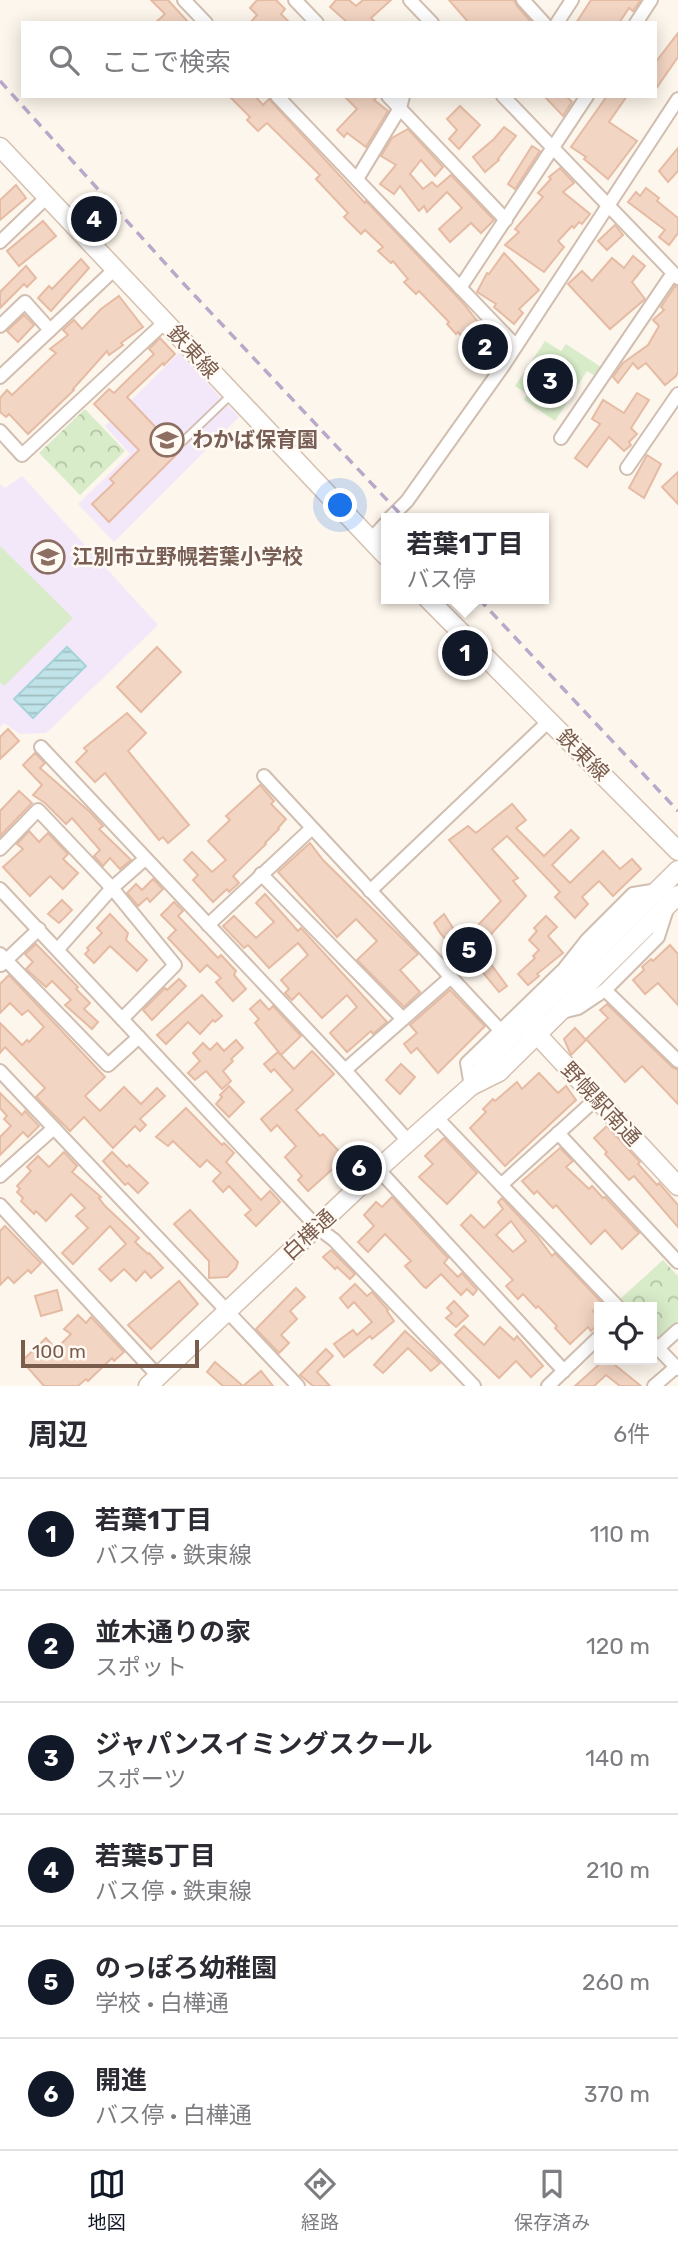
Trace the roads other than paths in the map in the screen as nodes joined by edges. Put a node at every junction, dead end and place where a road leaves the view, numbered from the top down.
1 (295, 0) edge
2 (410, 0) edge
3 (523, 0) edge
4 (572, 0) edge
5 (651, 0) edge
6 (192, 3) edge
7 (204, 21) edge
8 (315, 21) edge
9 (428, 21) edge
10 (542, 21) edge
11 (558, 21) edge
12 (637, 21) edge
13 (279, 98) edge
14 (505, 98) edge
15 (586, 98) edge
16 (678, 99) edge
17 (401, 102) edge
18 (554, 148) junction
19 (1, 150) edge
20 (357, 178) junction
21 (47, 197) junction
22 (608, 205) junction
23 (506, 220) junction
24 (0, 242) edge
25 (115, 269) junction
26 (676, 276) edge
27 (460, 288) junction
28 (165, 322) junction
29 (0, 326) edge
30 (50, 330) junction
31 (516, 346) junction
32 (0, 377) edge
33 (232, 393) junction
34 (678, 394) edge
35 (0, 431) edge
36 (561, 438) dead end
37 (181, 443) dead end
38 (627, 468) dead end
39 (395, 513) edge
40 (381, 528) edge
41 (370, 540) junction
42 (381, 551) edge
43 (433, 604) edge
44 (549, 721) junction
45 (41, 747) dead end
46 (264, 776) dead end
47 (312, 828) junction
48 (0, 849) edge
49 (678, 851) edge
50 (145, 859) junction
51 (678, 870) edge
52 (261, 874) junction
53 (112, 888) junction
54 (0, 889) edge
55 (370, 891) junction
56 (668, 897) edge
57 (208, 925) junction
58 (39, 929) junction
59 (58, 949) junction
60 (2, 960) edge
61 (451, 977) junction
62 (605, 990) junction
63 (558, 1013) junction
64 (122, 1019) junction
65 (403, 1020) junction
66 (531, 1028) junction
67 (500, 1030) junction
68 (139, 1037) junction
69 (678, 1061) edge
70 (345, 1070) junction
71 (0, 1071) edge
72 (471, 1086) junction
73 (596, 1099) junction
74 (436, 1117) junction
75 (54, 1128) junction
76 (558, 1133) junction
77 (409, 1142) junction
78 (378, 1169) junction
79 (0, 1176) edge
80 (500, 1185) junction
81 (678, 1186) edge
82 (0, 1205) edge
83 (5, 1220) edge
84 (317, 1228) junction
85 (678, 1262) edge
86 (613, 1302) edge
87 (226, 1311) junction
88 (678, 1331) edge
89 (594, 1342) edge
90 (657, 1344) edge
91 (657, 1347) edge
92 (677, 1368) edge
93 (564, 1371) junction
94 (153, 1381) edge
95 (298, 1386) edge
96 (474, 1386) edge
97 (548, 1386) edge
98 (654, 1386) edge

1 - 8 street
2 - 9 street
3 - 10 street
4 - 11 street
5 - 12 street
6 - 7 street
13 - 20 street
14 - 18 street
15 - 18 street
16 - 22 street
17 - 20 street
17 - 23 street
18 - 22 street
18 - 23 street
19 - 21 street, 鉄東線
20 - 27 street
21 - 24 street
21 - 25 street, 鉄東線
22 - 26 street
22 - 31 street
23 - 27 street
25 - 28 street, 鉄東線
25 - 30 street
26 - 36 street
27 - 31 street
28 - 33 street, 鉄東線
28 - 35 street
29 - 30 street
30 - 32 street
31 - 39 street
33 - 37 lane
33 - 41 street, 鉄東線
34 - 38 street
40 - 41 street
41 - 42 street, 鉄東線
43 - 44 street, 鉄東線
44 - 49 street, 鉄東線
44 - 55 street
45 - 50 street
46 - 47 street
47 - 52 street
47 - 55 street
48 - 53 street
50 - 53 street
50 - 57 street
51 - 56 street, 白樺通
52 - 57 street
52 - 65 street
53 - 59 street
53 - 64 street
54 - 58 street
55 - 61 street
56 - 62 street
56 - 63 street, 白樺通
56 - 66 street, 白樺通
56 - 67 street
57 - 70 street
58 - 59 street
58 - 60 street
59 - 64 street
60 - 68 street
61 - 65 street
61 - 67 street
62 - 63 street
62 - 69 street
63 - 66 street, 白樺通
64 - 68 street
65 - 70 street
66 - 72 street, 白樺通
66 - 73 street, 野幌駅南通
67 - 72 street
68 - 84 street
70 - 77 street
71 - 75 street
72 - 74 street, 白樺通
73 - 76 street
73 - 81 street, 野幌駅南通
74 - 77 street, 白樺通
74 - 80 street
75 - 79 street
75 - 87 street
76 - 80 street
76 - 85 street
77 - 78 street, 白樺通
78 - 84 street, 白樺通
78 - 93 street
80 - 86 street
82 - 83 street
83 - 94 street
84 - 87 street, 白樺通
84 - 96 street
87 - 94 street, 白樺通
87 - 95 street
88 - 90 street
89 - 93 street
91 - 92 street
92 - 98 street
93 - 97 street

